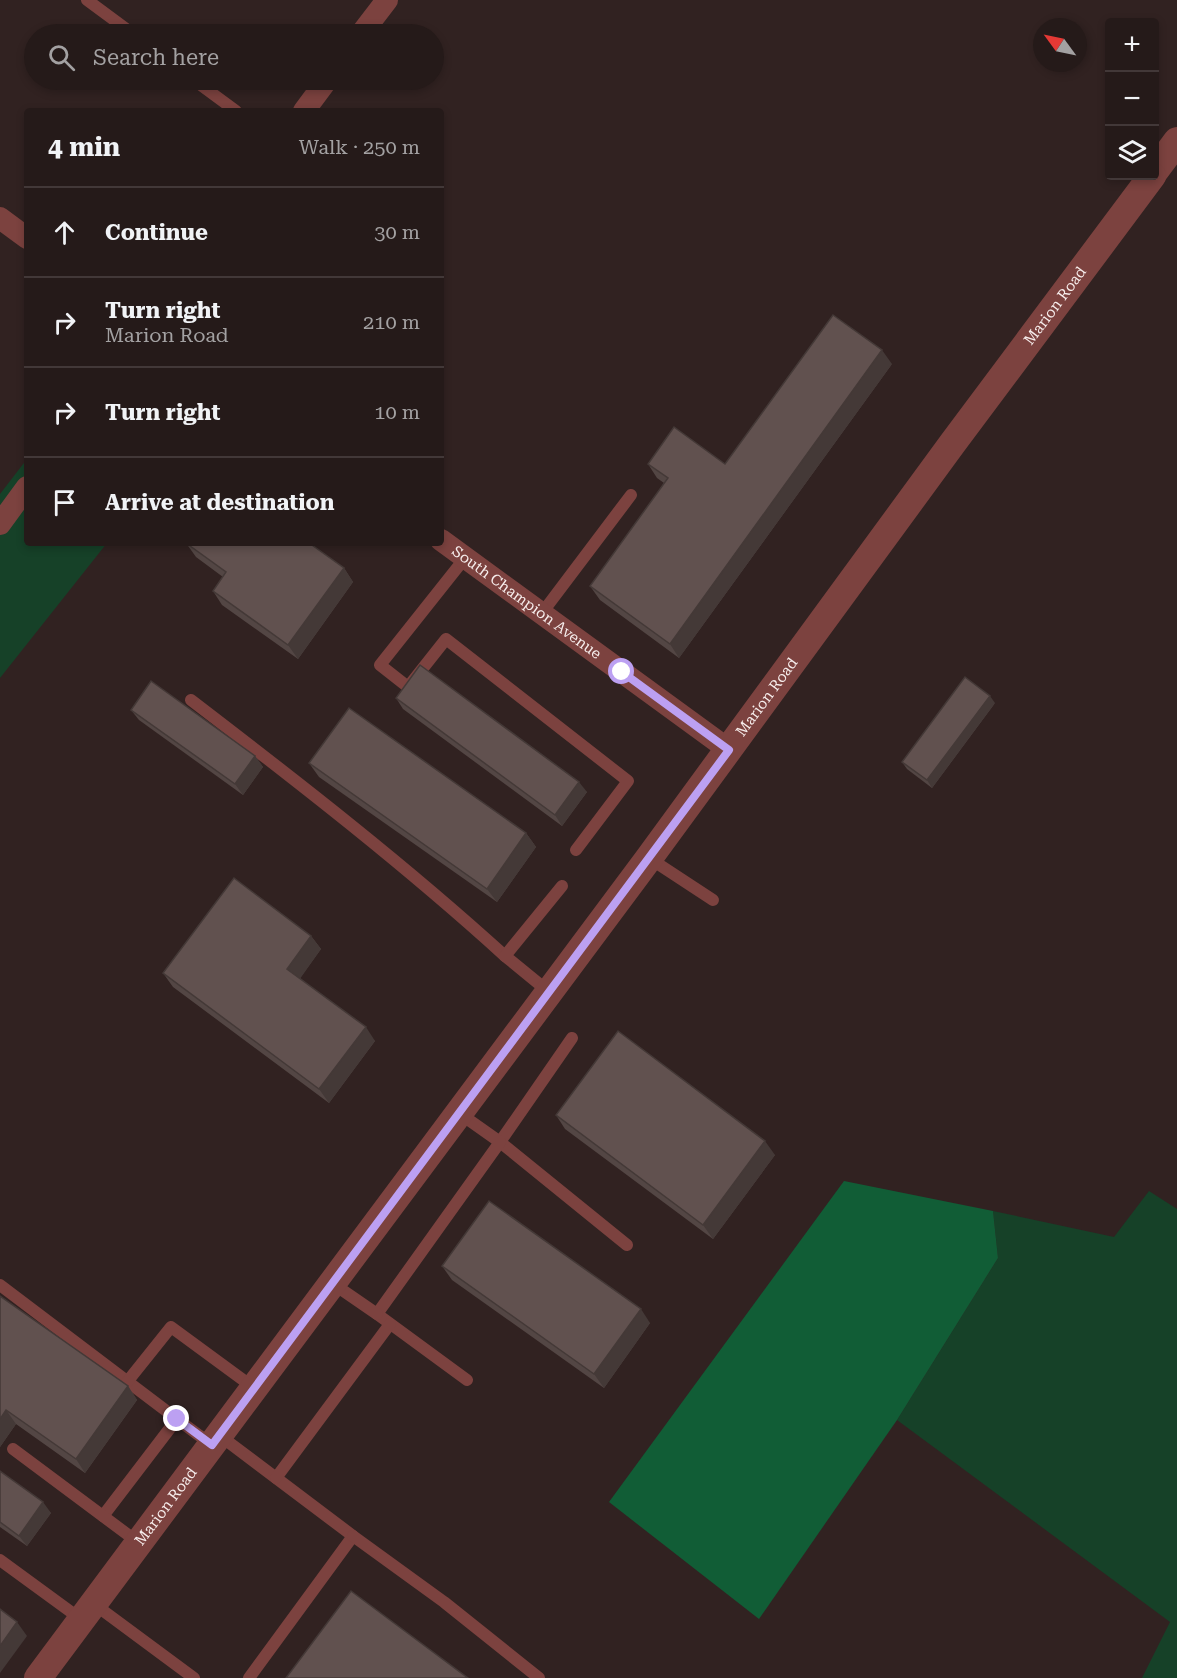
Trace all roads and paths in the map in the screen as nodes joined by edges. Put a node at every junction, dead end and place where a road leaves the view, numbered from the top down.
1 (87, 0) edge
2 (387, 0) edge
3 (119, 24) edge
4 (369, 24) edge
5 (208, 90) edge
6 (320, 90) edge
7 (232, 108) edge
8 (306, 108) edge
9 (1177, 141) edge
10 (1159, 166) edge
11 (1149, 180) edge
12 (0, 218) edge
13 (24, 236) edge
14 (24, 490) edge
15 (631, 495) dead end
16 (0, 524) edge
17 (444, 542) edge
18 (465, 558) junction
19 (542, 613) junction
20 (191, 700) dead end
21 (729, 750) junction
22 (576, 850) dead end
23 (650, 858) junction
24 (562, 886) dead end
25 (713, 900) dead end
26 (505, 956) junction
27 (549, 992) junction
28 (572, 1038) dead end
29 (459, 1113) junction
30 (500, 1142) junction
31 (627, 1245) dead end
32 (332, 1283) junction
33 (0, 1285) edge
34 (377, 1314) junction
35 (390, 1324) junction
36 (467, 1380) dead end
37 (128, 1382) junction
38 (254, 1388) junction
39 (177, 1419) junction
40 (215, 1440) junction
41 (13, 1449) dead end
42 (276, 1478) junction
43 (103, 1516) junction
44 (353, 1536) junction
45 (139, 1543) junction
46 (0, 1560) edge
47 (88, 1612) junction
48 (38, 1678) edge
49 (194, 1678) edge
50 (249, 1678) edge
51 (539, 1678) edge

1 - 3 lane
2 - 4 street
5 - 7 lane
6 - 8 street
9 - 10 street
11 - 21 street, Marion Road
12 - 13 street
14 - 16 street
15 - 19 lane
17 - 18 street, South Champion Avenue
18 - 19 street, South Champion Avenue
18 - 22 lane
19 - 21 street, South Champion Avenue
20 - 26 lane
21 - 23 street, Marion Road
23 - 25 lane
23 - 27 street, Marion Road
24 - 26 lane
26 - 27 lane
27 - 29 street, Marion Road
28 - 30 lane
29 - 30 lane
29 - 32 street, Marion Road
30 - 31 lane
30 - 34 lane
32 - 34 lane
32 - 38 street, Marion Road
33 - 37 lane
34 - 35 lane
35 - 36 lane
35 - 42 lane
37 - 38 lane
37 - 39 lane
38 - 40 street, Marion Road
39 - 40 lane
39 - 43 lane
40 - 42 lane
40 - 45 street, Marion Road
41 - 43 lane
42 - 44 lane
43 - 45 lane
44 - 50 lane
44 - 51 lane
45 - 47 street, Marion Road
46 - 47 lane
47 - 48 street, Marion Road
47 - 49 lane

